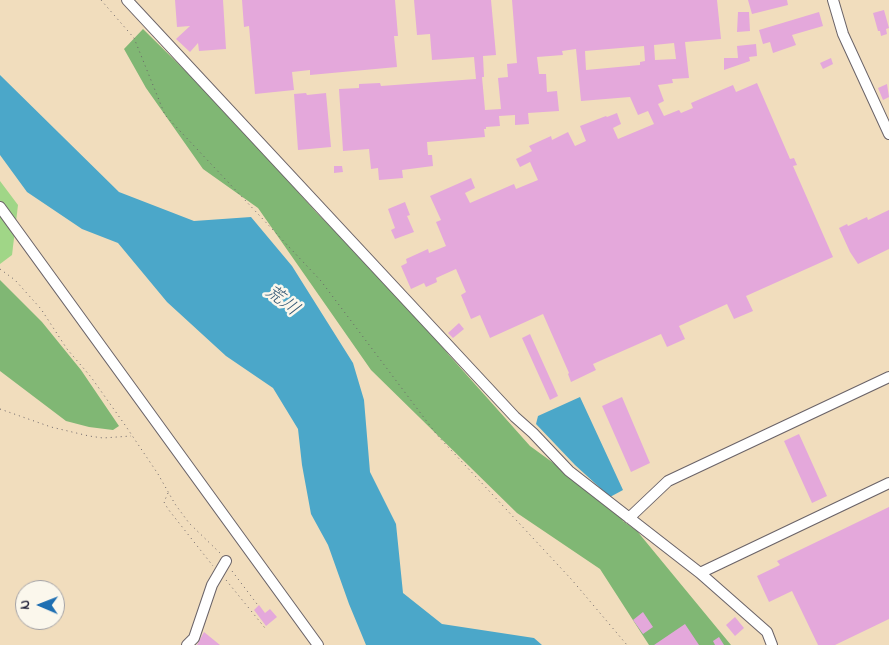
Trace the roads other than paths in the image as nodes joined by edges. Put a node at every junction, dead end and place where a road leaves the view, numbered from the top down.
1 (127, 0) edge
2 (833, 0) edge
3 (886, 122) edge
4 (889, 134) edge
5 (0, 207) edge
6 (889, 378) edge
7 (889, 483) edge
8 (629, 518) junction
9 (226, 561) road end
10 (700, 573) junction
11 (187, 645) edge
12 (318, 645) edge
13 (772, 645) edge

1 - 8 street
2 - 3 street
3 - 4 street
5 - 12 street
6 - 8 street
7 - 10 street
8 - 10 street
9 - 11 street
10 - 13 street

